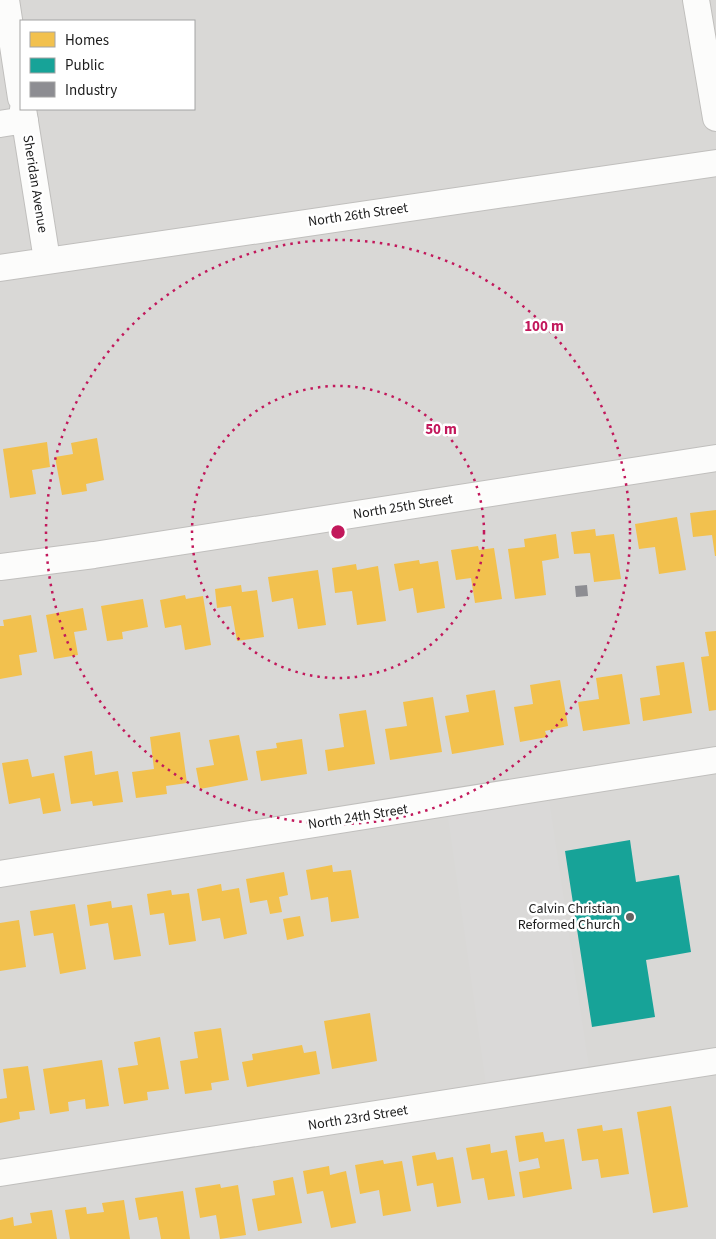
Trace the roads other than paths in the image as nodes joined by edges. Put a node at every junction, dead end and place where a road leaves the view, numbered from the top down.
1 (6, 0) edge
2 (696, 0) edge
3 (17, 113) edge
4 (716, 118) edge
5 (716, 163) edge
6 (47, 260) junction
7 (0, 268) edge
8 (716, 458) edge
9 (0, 567) edge
10 (716, 760) edge
11 (0, 874) edge
12 (716, 1061) edge
13 (0, 1173) edge

1 - 3 street, Sheridan Avenue
2 - 4 street
3 - 6 street, Sheridan Avenue
5 - 6 street, North 26th Street
6 - 7 street, North 26th Street
8 - 9 street, North 25th Street
10 - 11 street, North 24th Street
12 - 13 street, North 23rd Street

